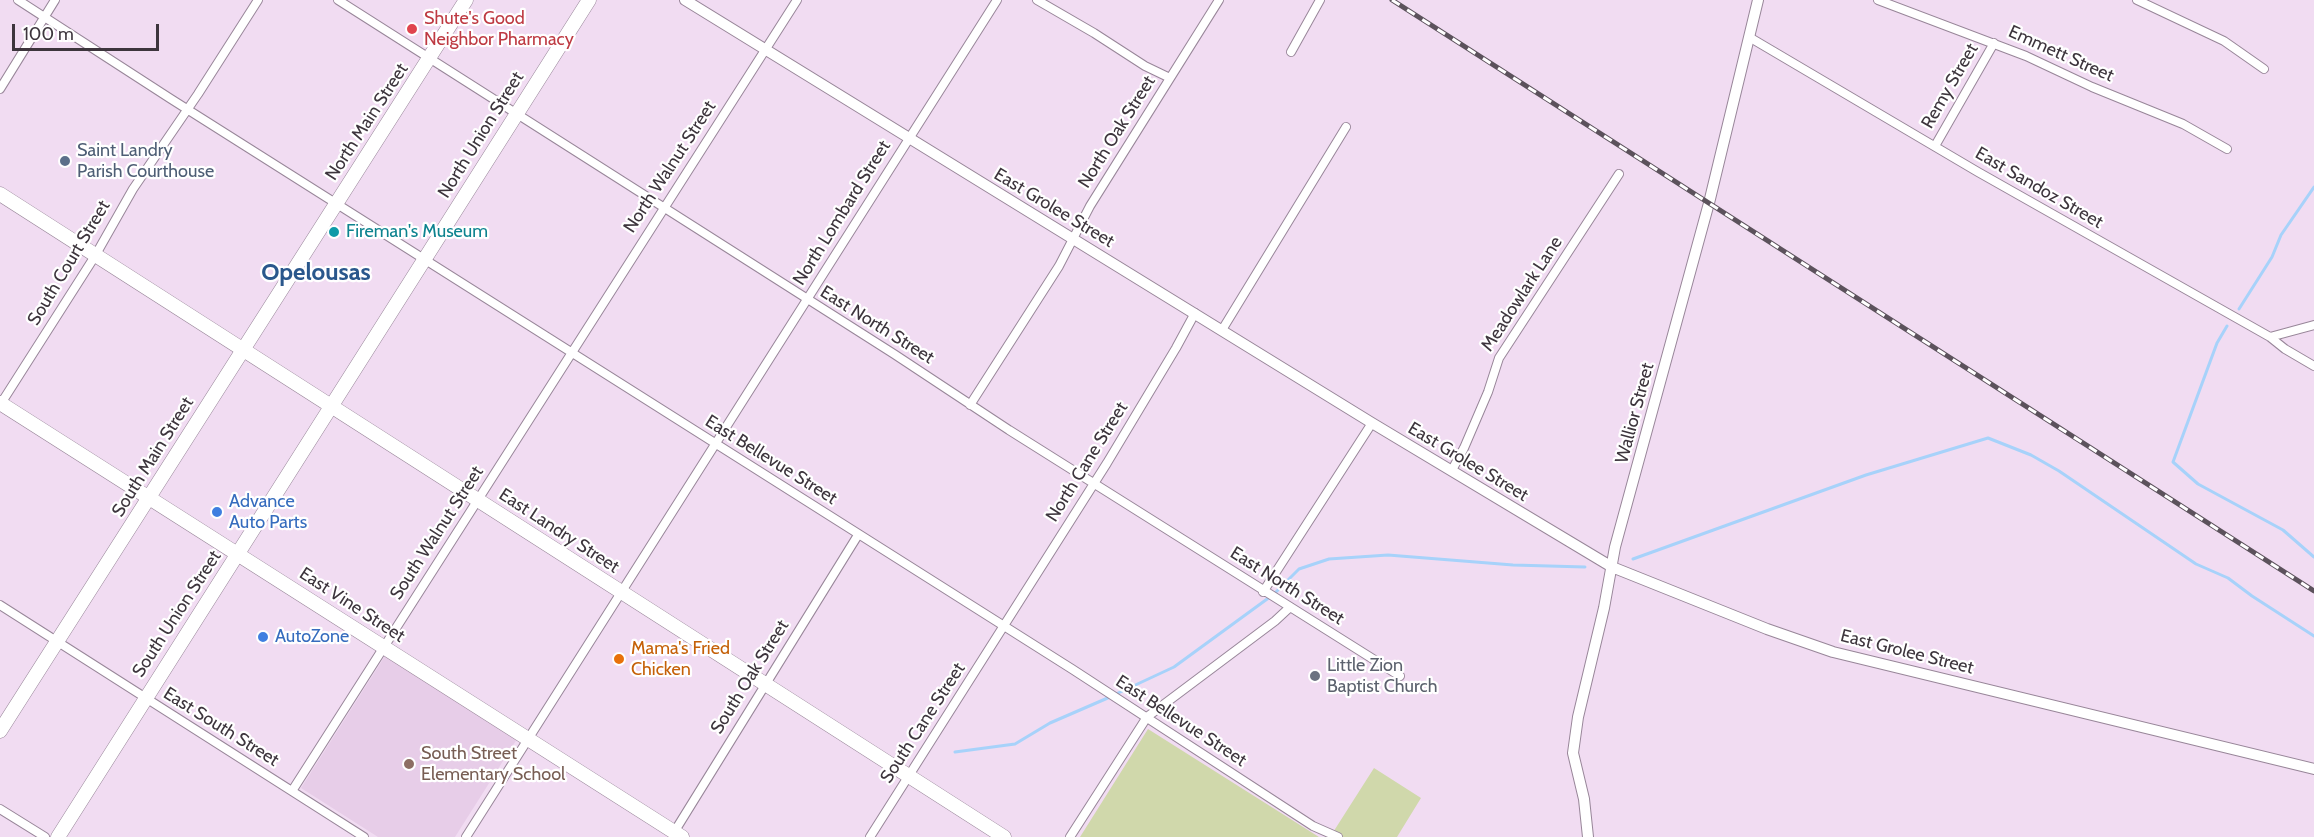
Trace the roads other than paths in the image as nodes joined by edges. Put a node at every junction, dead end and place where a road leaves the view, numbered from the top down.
1 (18, 0) edge
2 (56, 0) edge
3 (258, 0) edge
4 (338, 0) edge
5 (466, 0) edge
6 (589, 0) edge
7 (685, 0) edge
8 (797, 0) edge
9 (997, 0) edge
10 (1036, 0) edge
11 (1219, 0) edge
12 (1320, 0) edge
13 (1758, 0) edge
14 (1878, 0) edge
15 (2137, 0) edge
16 (45, 17) junction
17 (1749, 37) junction
18 (1995, 43) junction
19 (766, 49) junction
20 (1291, 52) dead end
21 (429, 58) junction
22 (2264, 69) dead end
23 (1170, 78) junction
24 (0, 89) edge
25 (188, 109) junction
26 (516, 114) junction
27 (1346, 127) dead end
28 (909, 139) junction
29 (1935, 146) junction
30 (2227, 149) dead end
31 (1619, 174) dead end
32 (0, 194) edge
33 (336, 202) junction
34 (663, 209) junction
35 (1074, 239) junction
36 (95, 256) junction
37 (424, 259) junction
38 (806, 300) junction
39 (1195, 314) junction
40 (2314, 325) edge
41 (1222, 330) junction
42 (2270, 337) junction
43 (242, 351) junction
44 (571, 353) junction
45 (2314, 366) edge
46 (0, 404) edge
47 (970, 405) junction
48 (331, 406) junction
49 (1372, 423) junction
50 (715, 444) junction
51 (1452, 471) junction
52 (1093, 483) junction
53 (149, 498) junction
54 (477, 500) junction
55 (858, 536) junction
56 (238, 553) junction
57 (1612, 567) junction
58 (621, 592) junction
59 (1265, 593) junction
60 (0, 605) edge
61 (1289, 608) junction
62 (1004, 627) junction
63 (58, 641) junction
64 (383, 647) junction
65 (1400, 676) dead end
66 (764, 684) junction
67 (145, 698) junction
68 (1147, 717) junction
69 (0, 732) edge
70 (528, 739) junction
71 (2314, 769) edge
72 (909, 776) junction
73 (292, 791) junction
74 (0, 809) edge
75 (348, 827) junction
76 (676, 835) edge
77 (45, 837) edge
78 (58, 837) edge
79 (342, 837) edge
80 (364, 837) edge
81 (466, 837) edge
82 (870, 837) edge
83 (1005, 837) edge
84 (1070, 837) edge
85 (1338, 837) edge
86 (1588, 837) edge

1 - 16 street, East Bellevue Street
2 - 16 street
3 - 25 street, South Court Street
4 - 21 street, East North Street
5 - 21 main road, North Main Street
6 - 26 main road, North Union Street
7 - 19 street, East Grolee Street
8 - 19 street, North Walnut Street
9 - 28 street, North Lombard Street
10 - 23 street
11 - 23 street, North Oak Street
12 - 20 street
13 - 17 street, Wallior Street
14 - 18 street, Emmett Street
15 - 22 street
16 - 24 street
16 - 25 street, East Bellevue Street
17 - 29 street, East Sandoz Street
17 - 57 street, Wallior Street
18 - 29 street, Remy Street
18 - 30 street, Emmett Street
19 - 28 street, East Grolee Street
19 - 34 street, North Walnut Street
21 - 26 street, East North Street
21 - 33 main road, North Main Street
23 - 35 street, North Oak Street
25 - 33 street, East Bellevue Street
25 - 36 street, South Court Street
26 - 34 street, East North Street
26 - 37 main road, North Union Street
27 - 41 street
28 - 35 street, East Grolee Street
28 - 38 street, North Lombard Street
29 - 42 street, East Sandoz Street
31 - 51 street, Meadowlark Lane
32 - 36 main road, East Landry Street
33 - 37 street, East Bellevue Street
33 - 43 main road, South Main Street
34 - 38 street, East North Street
34 - 44 street, North Walnut Street
35 - 39 street, East Grolee Street
35 - 47 street, North Oak Street
36 - 43 main road, East Landry Street
36 - 46 street, South Court Street
37 - 44 street, East Bellevue Street
37 - 48 main road, South Union Street
38 - 47 street, East North Street
38 - 50 street, North Lombard Street
39 - 41 street, East Grolee Street
39 - 52 street, North Cane Street
40 - 42 street
41 - 49 street, East Grolee Street
42 - 45 street, East Sandoz Street
43 - 48 main road, East Landry Street
43 - 53 main road, South Main Street
44 - 50 street, East Bellevue Street
44 - 54 street, South Walnut Street
46 - 53 main road, East Vine Street
47 - 52 street, East North Street
48 - 54 main road, East Landry Street
48 - 56 main road, South Union Street
49 - 51 street, East Grolee Street
49 - 59 street
50 - 55 street, East Bellevue Street
50 - 58 street, North Lombard Street
51 - 57 street, East Grolee Street
52 - 59 street, East North Street
52 - 62 street, North Cane Street
53 - 56 main road, East Vine Street
53 - 63 main road, South Main Street
54 - 58 main road, East Landry Street
54 - 64 street, South Walnut Street
55 - 62 street, East Bellevue Street
55 - 66 street, South Oak Street
56 - 64 main road, East Vine Street
56 - 67 main road, South Union Street
57 - 71 street, East Grolee Street
57 - 86 street, Wallior Street
58 - 66 main road, East Landry Street
58 - 70 street, North Lombard Street
59 - 61 street, East North Street
60 - 63 street, East South Street
61 - 65 street, East North Street
61 - 68 street
62 - 68 street, East Bellevue Street
62 - 72 street, South Cane Street
63 - 67 street, East South Street
63 - 69 main road, South Main Street
64 - 70 main road, East Vine Street
64 - 73 street, South Walnut Street
66 - 72 main road, East Landry Street
66 - 76 street, South Oak Street
67 - 73 street, East South Street
67 - 78 main road, South Union Street
68 - 84 street
68 - 85 street, East Bellevue Street
70 - 76 main road, East Vine Street
70 - 81 street, North Lombard Street
72 - 82 street, South Cane Street
72 - 83 main road, East Landry Street
73 - 75 street, East South Street
74 - 77 street
75 - 79 street
75 - 80 street, East South Street

